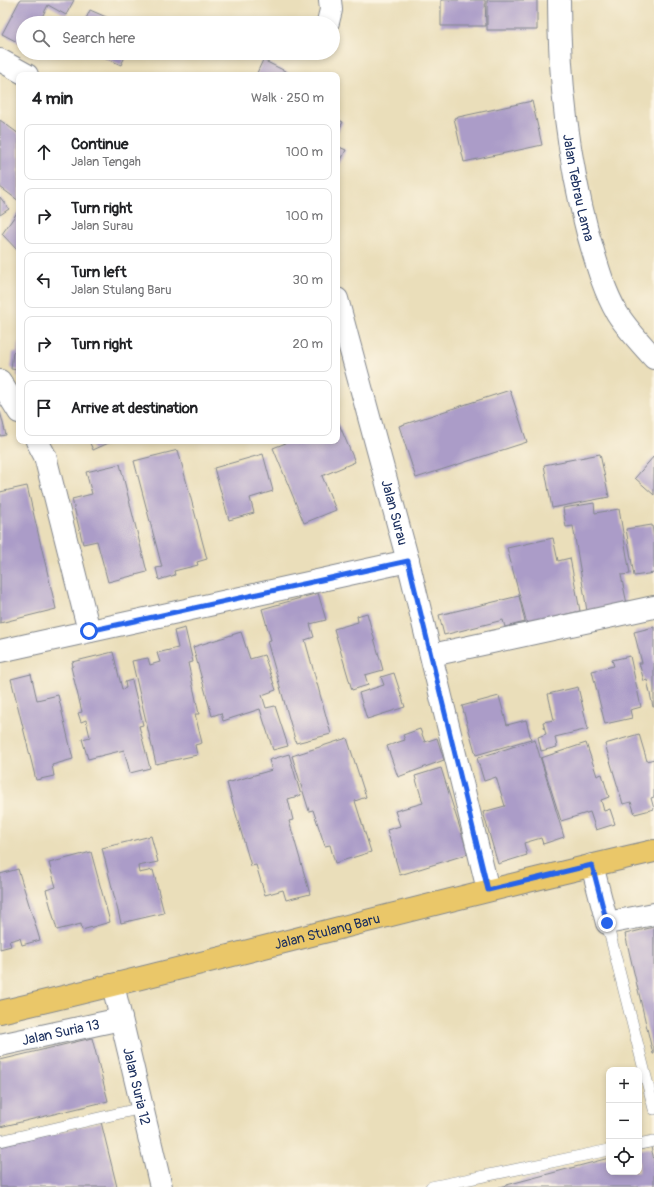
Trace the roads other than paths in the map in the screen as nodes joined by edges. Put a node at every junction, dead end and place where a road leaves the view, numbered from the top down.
1 (330, 0) edge
2 (559, 0) edge
3 (330, 16) edge
4 (0, 60) edge
5 (22, 72) edge
6 (340, 310) edge
7 (654, 358) edge
8 (0, 381) edge
9 (16, 407) edge
10 (46, 446) edge
11 (408, 561) junction
12 (654, 607) edge
13 (89, 631) junction
14 (0, 651) edge
15 (432, 655) junction
16 (654, 851) edge
17 (592, 865) junction
18 (488, 890) junction
19 (654, 914) edge
20 (607, 923) junction
21 (113, 986) junction
22 (0, 1012) edge
23 (121, 1019) junction
24 (0, 1045) edge
25 (142, 1108) junction
26 (654, 1109) edge
27 (0, 1141) edge
28 (654, 1141) edge
29 (642, 1143) edge
30 (606, 1151) edge
31 (451, 1185) edge
32 (161, 1187) edge
33 (430, 1187) edge

1 - 3 street
2 - 7 street, Jalan Tebrau Lama
4 - 5 street
6 - 11 street, Jalan Surau
8 - 9 street
10 - 13 street
11 - 13 street
11 - 15 street, Jalan Surau
12 - 15 street
13 - 14 street
15 - 18 street, Jalan Surau
16 - 17 main road, Jalan Stulang Baru
17 - 18 main road, Jalan Stulang Baru
17 - 20 street
18 - 21 main road, Jalan Stulang Baru
19 - 20 street
20 - 26 lane
21 - 22 main road, Jalan Stulang Baru
21 - 23 street, Jalan Suria 12
23 - 24 street, Jalan Suria 13
23 - 25 street, Jalan Suria 12
25 - 27 lane
25 - 32 street, Jalan Suria 12
28 - 29 lane
30 - 31 lane
31 - 33 lane

